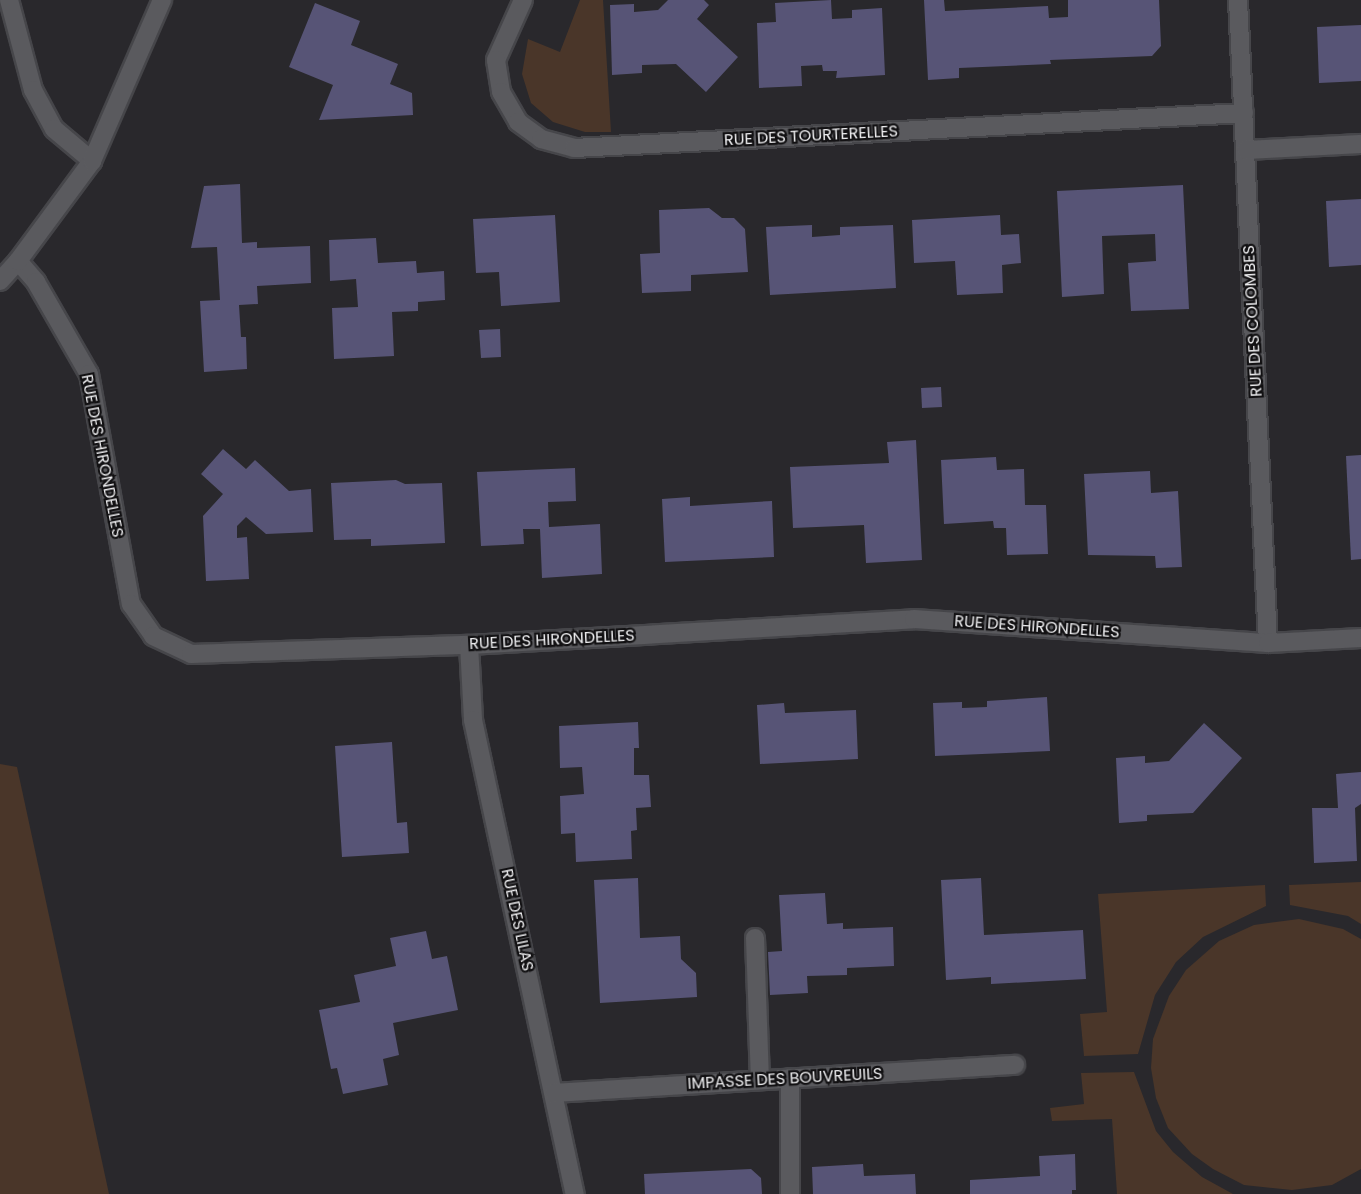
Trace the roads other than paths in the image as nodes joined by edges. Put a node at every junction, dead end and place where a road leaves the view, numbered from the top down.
1 (9, 0) edge
2 (162, 0) edge
3 (523, 0) edge
4 (1238, 0) edge
5 (1244, 113) junction
6 (1361, 144) edge
7 (1246, 150) junction
8 (92, 161) junction
9 (18, 261) junction
10 (0, 281) edge
11 (1361, 638) edge
12 (1268, 643) junction
13 (469, 645) junction
14 (755, 938) dead end
15 (1016, 1065) dead end
16 (790, 1078) junction
17 (760, 1080) junction
18 (554, 1093) junction
19 (575, 1194) edge
20 (790, 1194) edge

1 - 8 street
2 - 8 street
3 - 5 street, RUE DES TOURTERELLES
4 - 5 street, RUE DES COLOMBES
5 - 7 street, RUE DES COLOMBES
6 - 7 street
7 - 12 street, RUE DES COLOMBES
8 - 9 street
9 - 10 street
9 - 13 street, RUE DES HIRONDELLES
11 - 12 street, RUE DES HIRONDELLES
12 - 13 street, RUE DES HIRONDELLES
13 - 18 street, RUE DES LILAS
14 - 17 street
15 - 16 street, IMPASSE DES BOUVREUILS
16 - 17 street, IMPASSE DES BOUVREUILS
16 - 20 street
17 - 18 street, IMPASSE DES BOUVREUILS
18 - 19 street, RUE DES LILAS

